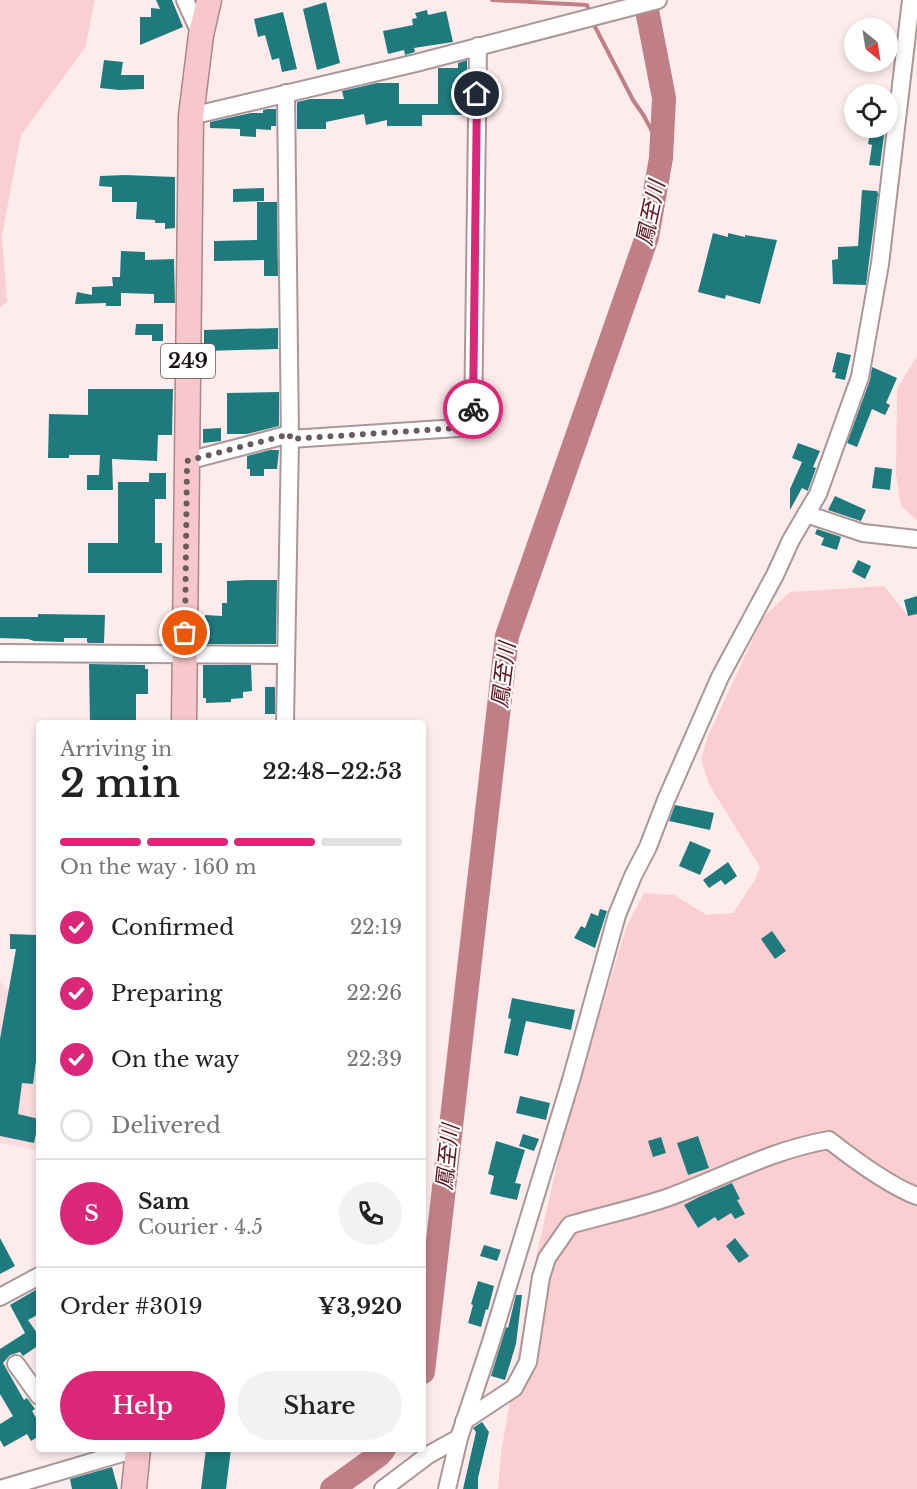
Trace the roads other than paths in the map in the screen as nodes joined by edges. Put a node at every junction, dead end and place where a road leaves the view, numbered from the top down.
1 (185, 0) edge
2 (209, 0) edge
3 (658, 0) edge
4 (911, 0) edge
5 (201, 35) junction
6 (478, 46) junction
7 (286, 93) junction
8 (191, 116) junction
9 (290, 436) junction
10 (187, 461) junction
11 (806, 514) junction
12 (917, 539) edge
13 (0, 653) edge
14 (185, 654) junction
15 (285, 654) junction
16 (184, 720) edge
17 (285, 720) edge
18 (917, 1196) edge
19 (36, 1278) edge
20 (0, 1297) edge
21 (16, 1364) dead end
22 (36, 1392) edge
23 (464, 1421) junction
24 (459, 1438) junction
25 (127, 1452) edge
26 (137, 1452) edge
27 (0, 1489) edge
28 (134, 1489) edge
29 (383, 1489) edge
30 (447, 1489) edge

1 - 5 street
2 - 5 highway, 249
3 - 6 street
4 - 11 street
5 - 8 highway, 249
6 - 7 street
6 - 9 street
7 - 8 street
7 - 9 street
8 - 10 highway, 249
9 - 10 street
9 - 15 street
10 - 14 highway, 249
11 - 12 street
11 - 23 street
13 - 14 street
14 - 15 street
14 - 16 highway, 249
15 - 17 street
18 - 23 street
19 - 20 street
21 - 22 street
23 - 24 street
24 - 29 street
24 - 30 street
25 - 27 street
26 - 28 highway

